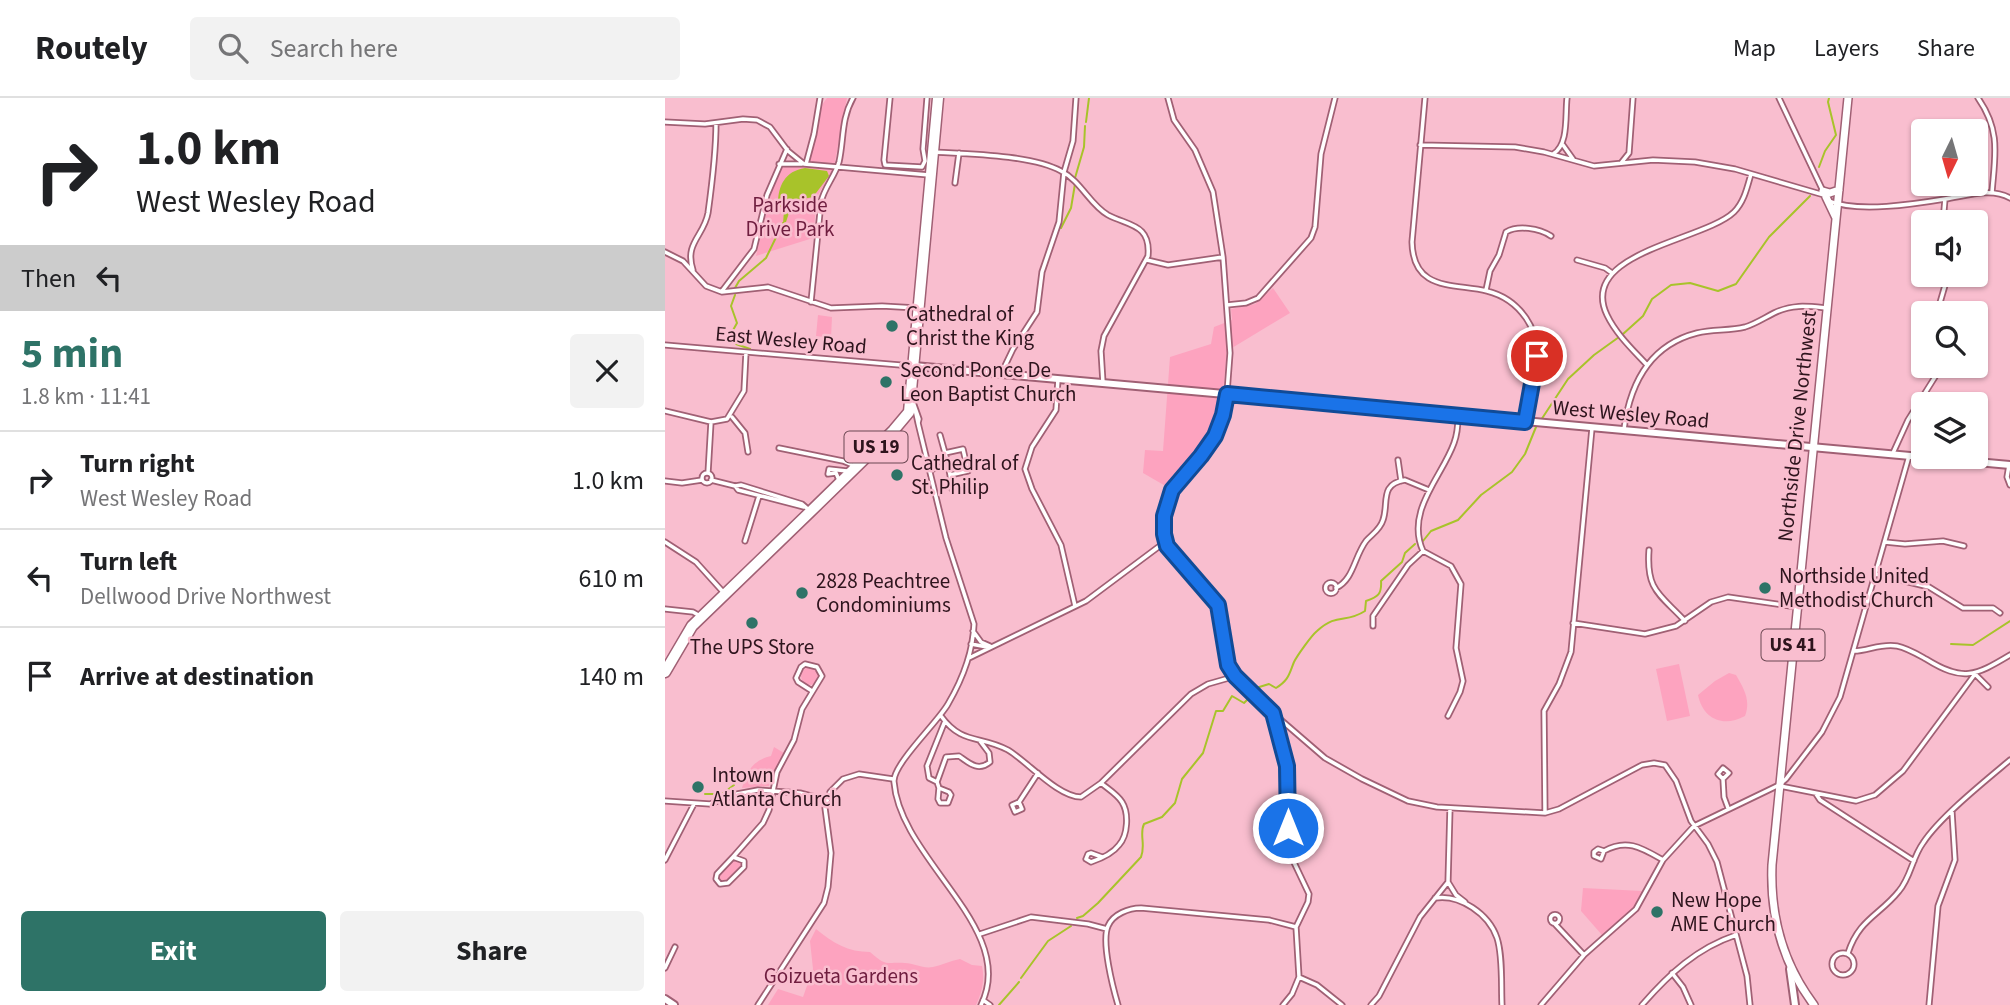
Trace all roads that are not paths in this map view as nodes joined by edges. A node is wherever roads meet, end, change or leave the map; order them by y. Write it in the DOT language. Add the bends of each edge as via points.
graph roads {
  1 [pos="820,98"];
  2 [pos="853,98"];
  3 [pos="890,98"];
  4 [pos="926,98"];
  5 [pos="938,98"];
  6 [pos="1076,98"];
  7 [pos="1168,98"];
  8 [pos="1335,98"];
  9 [pos="1425,98"];
  10 [pos="1567,98"];
  11 [pos="1633,98"];
  12 [pos="1779,98"];
  13 [pos="1848,98"];
  14 [pos="1978,98"];
  15 [pos="665,122"];
  16 [pos="716,123"];
  17 [pos="1563,144"];
  18 [pos="1420,145"];
  19 [pos="787,149"];
  20 [pos="933,152"];
  21 [pos="959,153"];
  22 [pos="1629,153"];
  23 [pos="1553,154"];
  24 [pos="1574,161"];
  25 [pos="1638,161"];
  26 [pos="779,164"];
  27 [pos="805,164"];
  28 [pos="1620,164"];
  29 [pos="890,165"];
  30 [pos="898,166"];
  31 [pos="837,167"];
  32 [pos="889,172"];
  33 [pos="896,172"];
  34 [pos="1064,172"];
  35 [pos="1751,174"];
  36 [pos="931,175"];
  37 [pos="955,183"];
  38 [pos="1839,190"];
  39 [pos="1992,192"];
  40 [pos="1825,194"];
  41 [pos="2010,198"];
  42 [pos="1945,199"];
  43 [pos="1838,204"];
  44 [pos="1944,210"];
  45 [pos="1836,219"];
  46 [pos="1551,236"];
  47 [pos="665,252"];
  48 [pos="1223,257"];
  49 [pos="1147,260"];
  50 [pos="1577,260"];
  51 [pos="694,273"];
  52 [pos="1612,273"];
  53 [pos="1486,290"];
  54 [pos="722,292"];
  55 [pos="811,302"];
  56 [pos="1227,305"];
  57 [pos="919,308"];
  58 [pos="1826,308"];
  59 [pos="665,345"];
  60 [pos="746,352"];
  61 [pos="1647,365"];
  62 [pos="914,366"];
  63 [pos="1002,373"];
  64 [pos="1934,378"];
  65 [pos="1058,379"];
  66 [pos="1103,383"];
  67 [pos="1227,394"];
  68 [pos="913,400"];
  69 [pos="665,411"];
  70 [pos="906,416"];
  71 [pos="1458,416"];
  72 [pos="732,417"];
  73 [pos="711,422"];
  74 [pos="1525,422"];
  75 [pos="918,423"];
  76 [pos="1592,428"];
  77 [pos="1623,431"];
  78 [pos="940,435"];
  79 [pos="779,448"];
  80 [pos="1812,448"];
  81 [pos="748,452"];
  82 [pos="945,453"];
  83 [pos="1892,455"];
  84 [pos="1909,456"];
  85 [pos="1398,460"];
  86 [pos="948,465"];
  87 [pos="2010,465"];
  88 [pos="854,469"];
  89 [pos="930,470"];
  90 [pos="708,473"];
  91 [pos="950,475"];
  92 [pos="702,480"];
  93 [pos="711,480"];
  94 [pos="665,481"];
  95 [pos="1401,481"];
  96 [pos="840,483"];
  97 [pos="2010,485"];
  98 [pos="735,486"];
  99 [pos="952,489"];
  100 [pos="1429,490"];
  101 [pos="758,496"];
  102 [pos="772,497"];
  103 [pos="808,509"];
  104 [pos="745,541"];
  105 [pos="1165,542"];
  106 [pos="1885,542"];
  107 [pos="665,543"];
  108 [pos="1964,546"];
  109 [pos="1649,550"];
  110 [pos="1423,551"];
  111 [pos="1876,574"];
  112 [pos="1336,588"];
  113 [pos="725,594"];
  114 [pos="1075,606"];
  115 [pos="1797,607"];
  116 [pos="665,609"];
  117 [pos="2000,613"];
  118 [pos="701,618"];
  119 [pos="1685,621"];
  120 [pos="1573,623"];
  121 [pos="1373,626"];
  122 [pos="973,631"];
  123 [pos="971,645"];
  124 [pos="989,648"];
  125 [pos="1854,650"];
  126 [pos="2010,655"];
  127 [pos="968,658"];
  128 [pos="665,672"];
  129 [pos="1975,674"];
  130 [pos="1235,676"];
  131 [pos="1987,687"];
  132 [pos="812,691"];
  133 [pos="1273,713"];
  134 [pos="941,716"];
  135 [pos="1448,716"];
  136 [pos="945,721"];
  137 [pos="980,741"];
  138 [pos="2010,761"];
  139 [pos="1038,773"];
  140 [pos="894,779"];
  141 [pos="1723,779"];
  142 [pos="937,782"];
  143 [pos="1101,783"];
  144 [pos="1779,785"];
  145 [pos="939,788"];
  146 [pos="772,790"];
  147 [pos="1816,794"];
  148 [pos="827,800"];
  149 [pos="665,801"];
  150 [pos="1019,802"];
  151 [pos="685,803"];
  152 [pos="694,804"];
  153 [pos="1450,808"];
  154 [pos="1728,808"];
  155 [pos="1952,812"];
  156 [pos="1545,813"];
  157 [pos="688,815"];
  158 [pos="1694,826"];
  159 [pos="741,850"];
  160 [pos="1604,851"];
  161 [pos="733,857"];
  162 [pos="1102,857"];
  163 [pos="665,860"];
  164 [pos="744,860"];
  165 [pos="1663,860"];
  166 [pos="1914,861"];
  167 [pos="1448,883"];
  168 [pos="1435,898"];
  169 [pos="1468,904"];
  170 [pos="1555,924"];
  171 [pos="1296,927"];
  172 [pos="1107,929"];
  173 [pos="979,934"];
  174 [pos="1736,935"];
  175 [pos="675,947"];
  176 [pos="1848,953"];
  177 [pos="1584,955"];
  178 [pos="1789,964"];
  179 [pos="665,968"];
  180 [pos="1672,973"];
  181 [pos="1299,977"];
  182 [pos="1801,986"];
  183 [pos="665,999"];
  184 [pos="1794,999"];
  185 [pos="982,1003"];
  186 [pos="674,1005"];
  187 [pos="758,1005"];
  188 [pos="989,1005"];
  189 [pos="1118,1005"];
  190 [pos="1283,1005"];
  191 [pos="1342,1005"];
  192 [pos="1371,1005"];
  193 [pos="1502,1005"];
  194 [pos="1541,1005"];
  195 [pos="1642,1005"];
  196 [pos="1691,1005"];
  197 [pos="1750,1005"];
  198 [pos="1814,1005"];
  199 [pos="1929,1005"];
  1 -- 27 [label="street"];
  2 -- 31 [label="street" via="844,120"];
  3 -- 29 [label="street" via="884,160"];
  4 -- 30 [label="street" via="925,161 922,167"];
  5 -- 20 [label="highway, US 19"];
  6 -- 34 [label="street" via="1073,141"];
  7 -- 48 [label="street" via="1174,120 1210,181"];
  8 -- 56 [label="street" via="1321,154 1311,238 1258,298"];
  9 -- 18 [label="street"];
  10 -- 17 [label="street"];
  11 -- 22 [label="street"];
  12 -- 40 [label="street"];
  13 -- 38 [label="main road, Northside Drive Northwest / US 41"];
  14 -- 39 [label="street" via="1996,138"];
  15 -- 16 [label="street"];
  16 -- 19 [label="street" via="757,120 770,127"];
  16 -- 51 [label="street" via="708,215 690,252"];
  17 -- 23 [label="street"];
  17 -- 24 [label="street"];
  18 -- 23 [label="street" via="1505,146"];
  18 -- 53 [label="street" via="1412,242 1415,262 1439,284"];
  19 -- 26 [label="street"];
  19 -- 27 [label="street"];
  20 -- 21 [label="street"];
  20 -- 36 [label="highway, US 19"];
  21 -- 34 [label="street" via="1025,160"];
  21 -- 37 [label="street"];
  22 -- 25 [label="street"];
  22 -- 28 [label="street"];
  23 -- 24 [label="street"];
  24 -- 28 [label="street" via="1594,166"];
  25 -- 28 [label="street"];
  25 -- 35 [label="street" via="1695,162"];
  26 -- 27 [label="street"];
  26 -- 54 [label="street" via="754,249"];
  27 -- 31 [label="street"];
  29 -- 30 [label="street"];
  29 -- 32 [label="street"];
  30 -- 33 [label="street"];
  31 -- 32 [label="street"];
  31 -- 55 [label="street" via="821,202"];
  32 -- 33 [label="street"];
  33 -- 36 [label="street"];
  34 -- 49 [label="street" via="1104,212 1140,229 1148,244"];
  34 -- 63 [label="street" via="1059,223 1042,272 1037,312"];
  35 -- 40 [label="street"];
  35 -- 52 [label="street" via="1742,202 1729,216 1627,261"];
  36 -- 57 [label="highway, US 19"];
  38 -- 40 [label="main road"];
  38 -- 43 [label="main road, Northside Drive Northwest / US 41"];
  39 -- 41 [label="street"];
  39 -- 42 [label="street"];
  40 -- 43 [label="street"];
  40 -- 45 [label="main road"];
  42 -- 43 [label="street"];
  42 -- 44 [label="street"];
  43 -- 45 [label="main road, Northside Drive Northwest / US 41"];
  45 -- 58 [label="main road, Northside Drive Northwest / US 41"];
  46 -- 53 [label="street" via="1541,230 1506,232"];
  47 -- 51 [label="street"];
  48 -- 49 [label="street" via="1168,265"];
  48 -- 56 [label="street"];
  49 -- 66 [label="street" via="1104,336"];
  50 -- 52 [label="street"];
  51 -- 54 [label="street" via="706,286"];
  52 -- 61 [label="street" via="1604,292 1605,313"];
  53 -- 74 [label="street" via="1516,306 1535,336 1537,363"];
  54 -- 55 [label="street" via="768,287"];
  55 -- 57 [label="street" via="837,308"];
  56 -- 67 [label="street"];
  57 -- 62 [label="highway, US 19"];
  58 -- 61 [label="street" via="1791,306 1747,326 1690,335 1665,347"];
  58 -- 80 [label="main road, Northside Drive Northwest / US 41"];
  59 -- 60 [label="street, East Wesley Road"];
  60 -- 62 [label="street, East Wesley Road"];
  60 -- 73 [label="street" via="740,401 727,419"];
  61 -- 77 [label="street" via="1631,393"];
  62 -- 63 [label="street, West Wesley Road"];
  62 -- 68 [label="highway, US 19"];
  63 -- 65 [label="street, West Wesley Road"];
  64 -- 83 [label="street"];
  65 -- 66 [label="street, West Wesley Road"];
  65 -- 114 [label="street" via="1056,410 1032,447 1025,469 1061,545"];
  66 -- 67 [label="street, West Wesley Road"];
  67 -- 71 [label="street, West Wesley Road"];
  67 -- 105 [label="street" via="1215,436 1168,497"];
  68 -- 70 [label="highway, US 19"];
  68 -- 75 [label="street"];
  69 -- 73 [label="street"];
  70 -- 75 [label="street"];
  70 -- 88 [label="highway, US 19"];
  71 -- 74 [label="street, West Wesley Road"];
  71 -- 100 [label="street" via="1453,446"];
  72 -- 81 [label="street" via="745,433"];
  73 -- 90 [label="street"];
  74 -- 76 [label="street, West Wesley Road"];
  75 -- 89 [label="street"];
  76 -- 77 [label="street, West Wesley Road"];
  76 -- 120 [label="street"];
  77 -- 80 [label="street, West Wesley Road"];
  78 -- 82 [label="street"];
  79 -- 88 [label="street" via="843,461"];
  80 -- 83 [label="street, West Wesley Road"];
  80 -- 115 [label="main road, Northside Drive Northwest / US 41"];
  82 -- 86 [label="street"];
  82 -- 91 [label="street" via="963,449 968,471"];
  83 -- 84 [label="street, West Wesley Road"];
  84 -- 87 [label="street, West Wesley Road"];
  84 -- 106 [label="street"];
  85 -- 95 [label="street"];
  86 -- 89 [label="street"];
  86 -- 91 [label="street"];
  87 -- 97 [label="street"];
  88 -- 96 [label="highway, US 19"];
  88 -- 96 [label="street" via="829,469 828,474 836,473"];
  89 -- 122 [label="street"];
  90 -- 92 [label="street"];
  90 -- 93 [label="street"];
  91 -- 99 [label="street"];
  92 -- 93 [label="street"];
  92 -- 94 [label="street"];
  93 -- 98 [label="street"];
  95 -- 100 [label="street"];
  95 -- 112 [label="street" via="1388,490 1382,523 1357,555 1347,580"];
  96 -- 103 [label="highway, US 19"];
  98 -- 101 [label="street"];
  98 -- 102 [label="street"];
  100 -- 110 [label="street" via="1420,521"];
  101 -- 102 [label="street"];
  101 -- 104 [label="street"];
  102 -- 103 [label="street"];
  103 -- 113 [label="highway, US 19" via="790,533"];
  105 -- 114 [label="street" via="1100,593"];
  105 -- 130 [label="street" via="1218,605 1226,659"];
  106 -- 108 [label="street" via="1943,541"];
  106 -- 111 [label="street"];
  107 -- 113 [label="street" via="696,562"];
  109 -- 119 [label="street" via="1653,588"];
  110 -- 121 [label="street" via="1408,565 1374,616"];
  110 -- 135 [label="street" via="1451,566 1461,584 1456,648 1463,681"];
  111 -- 117 [label="street" via="1929,587 1963,607"];
  111 -- 125 [label="street"];
  113 -- 118 [label="highway, US 19"];
  114 -- 124 [label="street"];
  115 -- 119 [label="street" via="1728,597 1711,602"];
  115 -- 144 [label="main road, Northside Drive Northwest / US 41"];
  116 -- 118 [label="street" via="693,612"];
  118 -- 128 [label="highway, US 19"];
  119 -- 120 [label="street" via="1666,631 1645,634"];
  120 -- 156 [label="street" via="1569,661 1544,711"];
  122 -- 123 [label="street"];
  122 -- 124 [label="street"];
  123 -- 124 [label="street"];
  123 -- 127 [label="street"];
  124 -- 127 [label="street"];
  125 -- 129 [label="street" via="1897,646 1949,672"];
  125 -- 144 [label="street" via="1836,707 1815,742"];
  126 -- 129 [label="street"];
  127 -- 134 [label="street"];
  129 -- 131 [label="street"];
  129 -- 147 [label="street" via="1903,771 1880,793 1856,800"];
  130 -- 133 [label="street"];
  130 -- 143 [label="street" via="1191,694"];
  132 -- 132 [label="street" via="822,676 817,667 806,664 796,678"];
  132 -- 146 [label="street"];
  133 -- 153 [label="street" via="1317,752 1361,779 1408,801"];
  133 -- 171 [label="street" via="1287,766 1290,854 1309,894"];
  134 -- 136 [label="street"];
  134 -- 140 [label="street"];
  136 -- 137 [label="street" via="956,733"];
  136 -- 142 [label="street" via="927,766 927,775"];
  137 -- 139 [label="street" via="1006,749"];
  137 -- 142 [label="street" via="990,762 981,767 959,756 946,757"];
  138 -- 155 [label="street"];
  139 -- 143 [label="street" via="1075,797 1087,795"];
  139 -- 150 [label="street"];
  140 -- 148 [label="street" via="852,775 836,785"];
  140 -- 173 [label="street" via="913,838"];
  141 -- 154 [label="street"];
  142 -- 145 [label="street"];
  143 -- 162 [label="street" via="1120,799 1126,816 1121,843"];
  144 -- 147 [label="street"];
  144 -- 154 [label="street"];
  144 -- 178 [label="main road, Northside Drive Northwest / US 41" via="1772,890"];
  145 -- 145 [label="street" via="951,795 948,803 940,803"];
  146 -- 148 [label="street"];
  146 -- 152 [label="street" via="745,791"];
  146 -- 159 [label="street" via="763,823"];
  147 -- 166 [label="street"];
  148 -- 187 [label="street" via="831,853 827,895"];
  149 -- 151 [label="street"];
  151 -- 152 [label="street"];
  151 -- 157 [label="street"];
  152 -- 157 [label="street"];
  153 -- 156 [label="street"];
  153 -- 167 [label="street"];
  154 -- 158 [label="street"];
  155 -- 166 [label="street" via="1927,837"];
  155 -- 199 [label="street" via="1955,860 1938,906"];
  156 -- 158 [label="street" via="1642,765 1657,763 1672,772"];
  157 -- 163 [label="street"];
  158 -- 165 [label="street"];
  158 -- 174 [label="street" via="1717,862"];
  159 -- 161 [label="street"];
  159 -- 164 [label="street"];
  160 -- 165 [label="street" via="1633,844"];
  161 -- 164 [label="street"];
  161 -- 164 [label="street" via="717,874 720,884 728,883 743,869"];
  165 -- 177 [label="street" via="1636,909"];
  166 -- 176 [label="street" via="1903,887 1864,924"];
  167 -- 168 [label="street"];
  167 -- 169 [label="street"];
  168 -- 169 [label="street"];
  168 -- 192 [label="street"];
  169 -- 193 [label="street" via="1497,939"];
  170 -- 177 [label="street"];
  171 -- 172 [label="street" via="1269,920 1139,908 1119,914"];
  171 -- 181 [label="street"];
  172 -- 173 [label="street" via="1031,917"];
  172 -- 189 [label="street"];
  173 -- 185 [label="street" via="988,968"];
  174 -- 180 [label="street" via="1711,945"];
  174 -- 197 [label="street"];
  175 -- 179 [label="street"];
  176 -- 176 [label="street" via="1833,959 1839,974 1854,968"];
  177 -- 194 [label="street"];
  178 -- 182 [label="main road, Northside Drive Northwest / US 41"];
  178 -- 184 [label="street, Northside Drive Northwest"];
  180 -- 195 [label="street"];
  180 -- 196 [label="street"];
  181 -- 190 [label="street"];
  181 -- 191 [label="street"];
  182 -- 184 [label="street, Northside Drive Northwest"];
  182 -- 198 [label="main road, US 41"];
  183 -- 186 [label="street"];
  185 -- 188 [label="street"];
}
